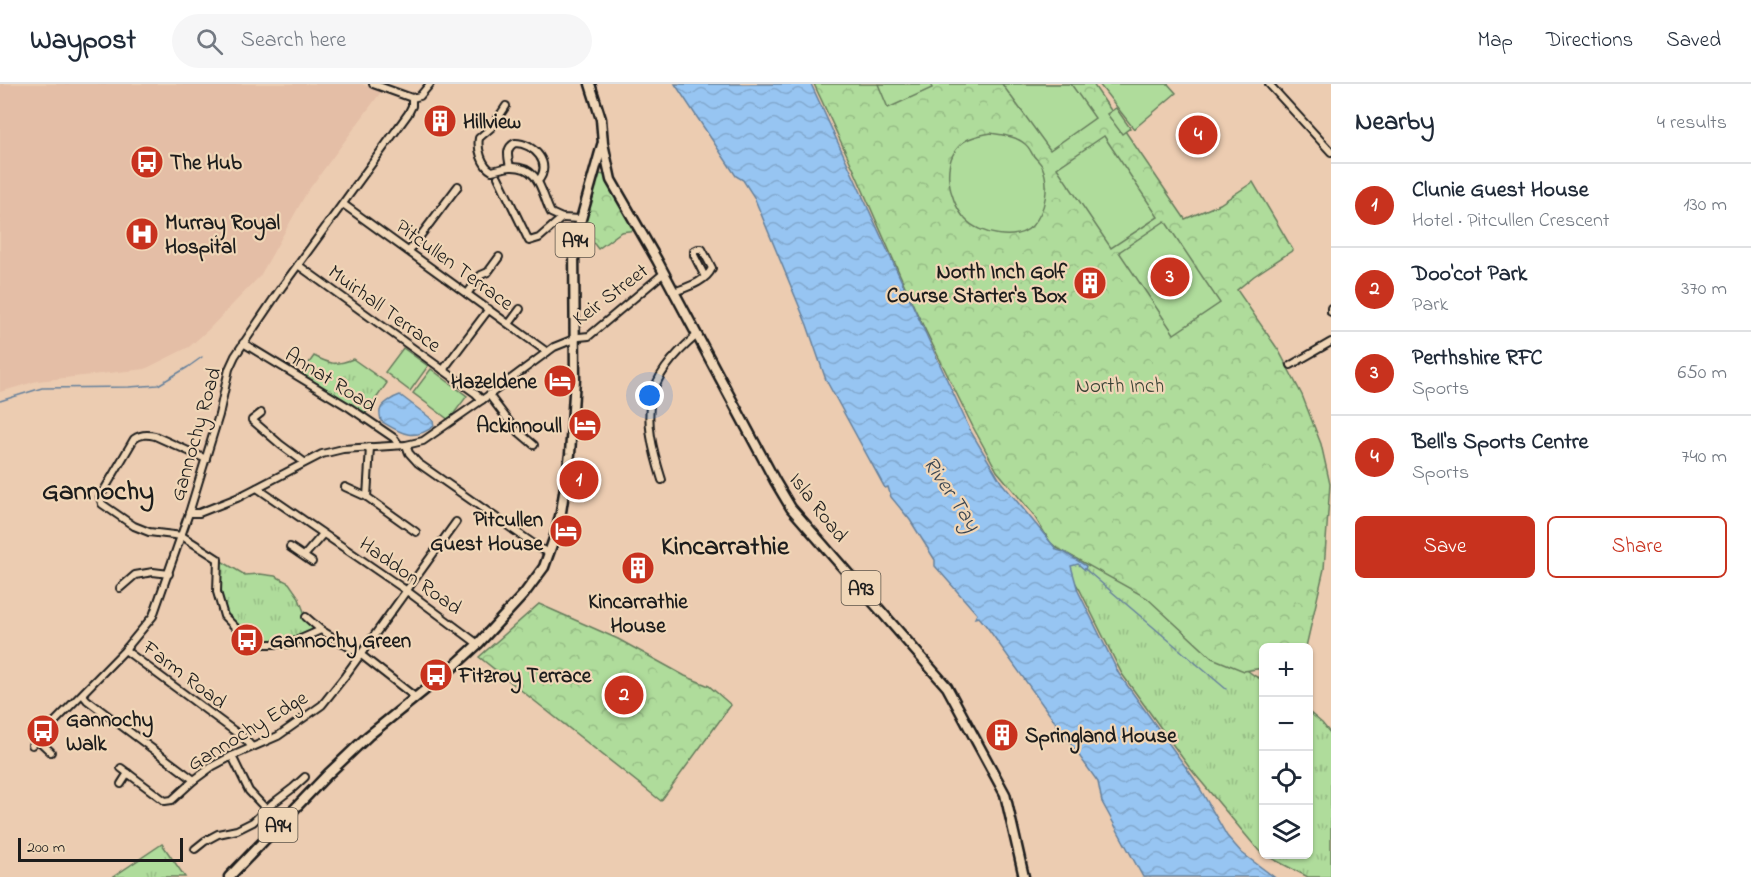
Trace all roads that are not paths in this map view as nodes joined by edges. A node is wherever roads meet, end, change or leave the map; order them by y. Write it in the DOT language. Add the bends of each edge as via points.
graph roads {
  1 [pos="373,84"];
  2 [pos="430,84"];
  3 [pos="590,84"];
  4 [pos="1269,84"];
  5 [pos="412,98"];
  6 [pos="506,105"];
  7 [pos="1331,136"];
  8 [pos="603,143"];
  9 [pos="1323,143"];
  10 [pos="1331,152"];
  11 [pos="510,167"];
  12 [pos="498,177"];
  13 [pos="538,181"];
  14 [pos="458,186"];
  15 [pos="343,204"];
  16 [pos="562,218"];
  17 [pos="580,219"];
  18 [pos="409,251"];
  19 [pos="499,257"];
  20 [pos="298,265"];
  21 [pos="664,273"];
  22 [pos="705,277"];
  23 [pos="674,292"];
  24 [pos="467,294"];
  25 [pos="489,309"];
  26 [pos="520,309"];
  27 [pos="509,324"];
  28 [pos="698,334"];
  29 [pos="575,340"];
  30 [pos="1331,342"];
  31 [pos="243,343"];
  32 [pos="547,352"];
  33 [pos="1291,365"];
  34 [pos="443,370"];
  35 [pos="489,395"];
  36 [pos="482,400"];
  37 [pos="261,412"];
  38 [pos="534,444"];
  39 [pos="402,445"];
  40 [pos="370,447"];
  41 [pos="206,459"];
  42 [pos="304,462"];
  43 [pos="662,480"];
  44 [pos="345,487"];
  45 [pos="257,488"];
  46 [pos="367,497"];
  47 [pos="189,513"];
  48 [pos="456,522"];
  49 [pos="416,532"];
  50 [pos="323,534"];
  51 [pos="182,536"];
  52 [pos="290,547"];
  53 [pos="550,553"];
  54 [pos="304,556"];
  55 [pos="312,562"];
  56 [pos="169,574"];
  57 [pos="120,588"];
  58 [pos="407,591"];
  59 [pos="306,617"];
  60 [pos="321,630"];
  61 [pos="478,644"];
  62 [pos="125,650"];
  63 [pos="360,654"];
  64 [pos="83,695"];
  65 [pos="415,697"];
  66 [pos="38,740"];
  67 [pos="32,746"];
  68 [pos="252,747"];
  69 [pos="51,752"];
  70 [pos="232,756"];
  71 [pos="121,768"];
  72 [pos="128,773"];
  73 [pos="305,777"];
  74 [pos="194,780"];
  75 [pos="121,784"];
  76 [pos="266,809"];
  77 [pos="195,849"];
  78 [pos="229,877"];
  79 [pos="1024,877"];
  1 -- 5 [label="street"];
  2 -- 5 [label="street" via="420,96"];
  3 -- 8 [label="main road, A93" via="601,119"];
  4 -- 9 [label="street"];
  5 -- 15 [label="street, Gannochy Road" via="408,114"];
  6 -- 11 [label="street" via="478,142 489,171"];
  7 -- 9 [label="street"];
  8 -- 17 [label="main road, A94"];
  8 -- 21 [label="main road, Isla Road / A93" via="611,180"];
  9 -- 10 [label="street"];
  11 -- 13 [label="street" via="524,169"];
  11 -- 13 [label="street" via="510,147 515,143 528,145 543,166 543,176"];
  12 -- 16 [label="street" via="529,241 539,238"];
  13 -- 16 [label="street" via="550,212"];
  14 -- 18 [label="street"];
  15 -- 18 [label="street, Pitcullen Terrace"];
  15 -- 20 [label="street, Gannochy Road"];
  16 -- 17 [label="street"];
  17 -- 29 [label="main road, A94" via="574,244"];
  18 -- 24 [label="street, Pitcullen Terrace"];
  19 -- 24 [label="street"];
  20 -- 31 [label="street, Gannochy Road"];
  20 -- 34 [label="street, Muirhall Terrace"];
  21 -- 23 [label="main road, Isla Road / A93"];
  21 -- 29 [label="street, Keir Street" via="589,336"];
  22 -- 23 [label="street"];
  23 -- 28 [label="main road, Isla Road / A93"];
  24 -- 25 [label="street, Pitcullen Terrace"];
  25 -- 27 [label="street, Pitcullen Terrace"];
  25 -- 34 [label="street"];
  26 -- 27 [label="street"];
  27 -- 32 [label="street, Pitcullen Terrace"];
  28 -- 43 [label="street" via="666,365 649,408 653,450"];
  28 -- 79 [label="main road, Isla Road / A93" via="791,508 947,687 1005,794"];
  29 -- 32 [label="street, Keir Street"];
  29 -- 53 [label="main road, A94" via="566,485"];
  30 -- 33 [label="street"];
  31 -- 39 [label="street, Annat Road" via="350,408"];
  31 -- 41 [label="street, Gannochy Road" via="229,369"];
  32 -- 35 [label="street, Keir Street"];
  34 -- 36 [label="street, Muirhall Terrace"];
  35 -- 36 [label="street, Keir Street"];
  35 -- 38 [label="street" via="514,428"];
  36 -- 39 [label="street, Keir Street" via="423,441"];
  37 -- 42 [label="street" via="252,420"];
  39 -- 40 [label="street, Keir Street"];
  39 -- 53 [label="street, Annat Road" via="418,464"];
  40 -- 42 [label="street, Keir Street" via="322,454"];
  40 -- 46 [label="street"];
  41 -- 47 [label="street, Gannochy Road"];
  41 -- 51 [label="street" via="155,436 139,436 100,497 102,504 134,526"];
  42 -- 45 [label="street, Keir Street"];
  44 -- 46 [label="street"];
  45 -- 47 [label="street, Keir Street" via="199,513"];
  45 -- 50 [label="street, Haddon Road"];
  46 -- 49 [label="street"];
  47 -- 51 [label="street, Gannochy Road"];
  48 -- 58 [label="street, Gannochy Edge"];
  50 -- 54 [label="street"];
  50 -- 58 [label="street, Haddon Road"];
  51 -- 56 [label="street, Gannochy Road"];
  51 -- 60 [label="street" via="218,560 217,592 224,616 239,631 262,644 289,644"];
  52 -- 54 [label="street"];
  53 -- 61 [label="main road, A94" via="517,602"];
  54 -- 55 [label="street"];
  56 -- 57 [label="street" via="135,575"];
  56 -- 62 [label="street, Gannochy Road" via="153,616"];
  58 -- 61 [label="street, Haddon Road"];
  58 -- 63 [label="street, Gannochy Edge"];
  59 -- 60 [label="street"];
  60 -- 63 [label="street"];
  61 -- 65 [label="main road, A94"];
  62 -- 64 [label="street, Gannochy Road"];
  62 -- 68 [label="street, Farm Road"];
  63 -- 65 [label="street"];
  63 -- 68 [label="street, Gannochy Edge" via="322,705 278,736"];
  64 -- 66 [label="street, Gannochy Road"];
  64 -- 74 [label="street"];
  65 -- 78 [label="main road, A94" via="328,774"];
  66 -- 67 [label="street, Gannochy Road"];
  66 -- 69 [label="street"];
  68 -- 70 [label="street, Gannochy Edge"];
  70 -- 74 [label="street, Gannochy Edge"];
  70 -- 76 [label="street" via="249,791"];
  71 -- 72 [label="street"];
  72 -- 74 [label="street, Gannochy Edge" via="168,801"];
  72 -- 75 [label="street"];
  73 -- 76 [label="street"];
  76 -- 77 [label="street" via="246,827 218,834"];
}
